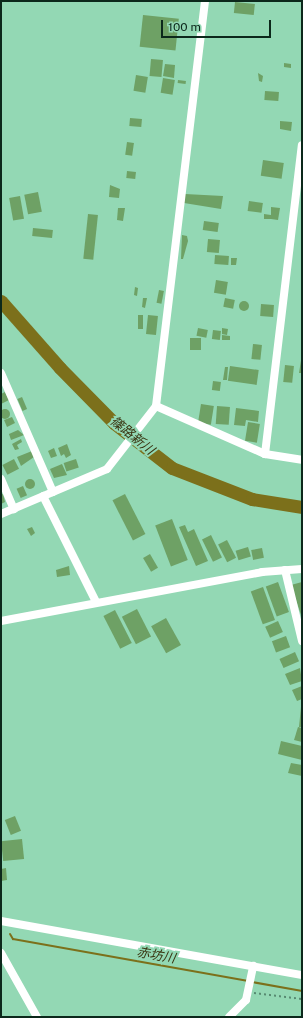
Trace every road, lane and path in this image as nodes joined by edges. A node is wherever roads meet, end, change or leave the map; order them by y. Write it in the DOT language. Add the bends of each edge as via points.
graph roads {
  1 [pos="205,1"];
  2 [pos="302,145"];
  3 [pos="1,373"];
  4 [pos="156,406"];
  5 [pos="265,454"];
  6 [pos="302,460"];
  7 [pos="1,479"];
  8 [pos="53,492"];
  9 [pos="43,496"];
  10 [pos="14,509"];
  11 [pos="1,514"];
  12 [pos="302,569"];
  13 [pos="285,570"];
  14 [pos="96,602"];
  15 [pos="1,621"];
  16 [pos="302,641"];
  17 [pos="1,921"];
  18 [pos="1,953"];
  19 [pos="253,966"];
  20 [pos="302,975"];
  21 [pos="249,989"];
  22 [pos="302,999"];
  23 [pos="36,1017"];
  24 [pos="229,1017"];
  1 -- 4 [label="street"];
  2 -- 5 [label="street"];
  3 -- 8 [label="street"];
  4 -- 5 [label="street"];
  4 -- 8 [label="street" via="109,466"];
  5 -- 6 [label="street"];
  7 -- 10 [label="street"];
  8 -- 9 [label="street"];
  9 -- 10 [label="street"];
  9 -- 14 [label="street"];
  10 -- 11 [label="street"];
  12 -- 13 [label="street"];
  13 -- 14 [label="street"];
  13 -- 16 [label="street"];
  14 -- 15 [label="street"];
  17 -- 19 [label="street"];
  18 -- 23 [label="street"];
  19 -- 20 [label="street"];
  19 -- 21 [label="street"];
  21 -- 22 [label="path"];
  21 -- 24 [label="street" via="246,1000"];
}
